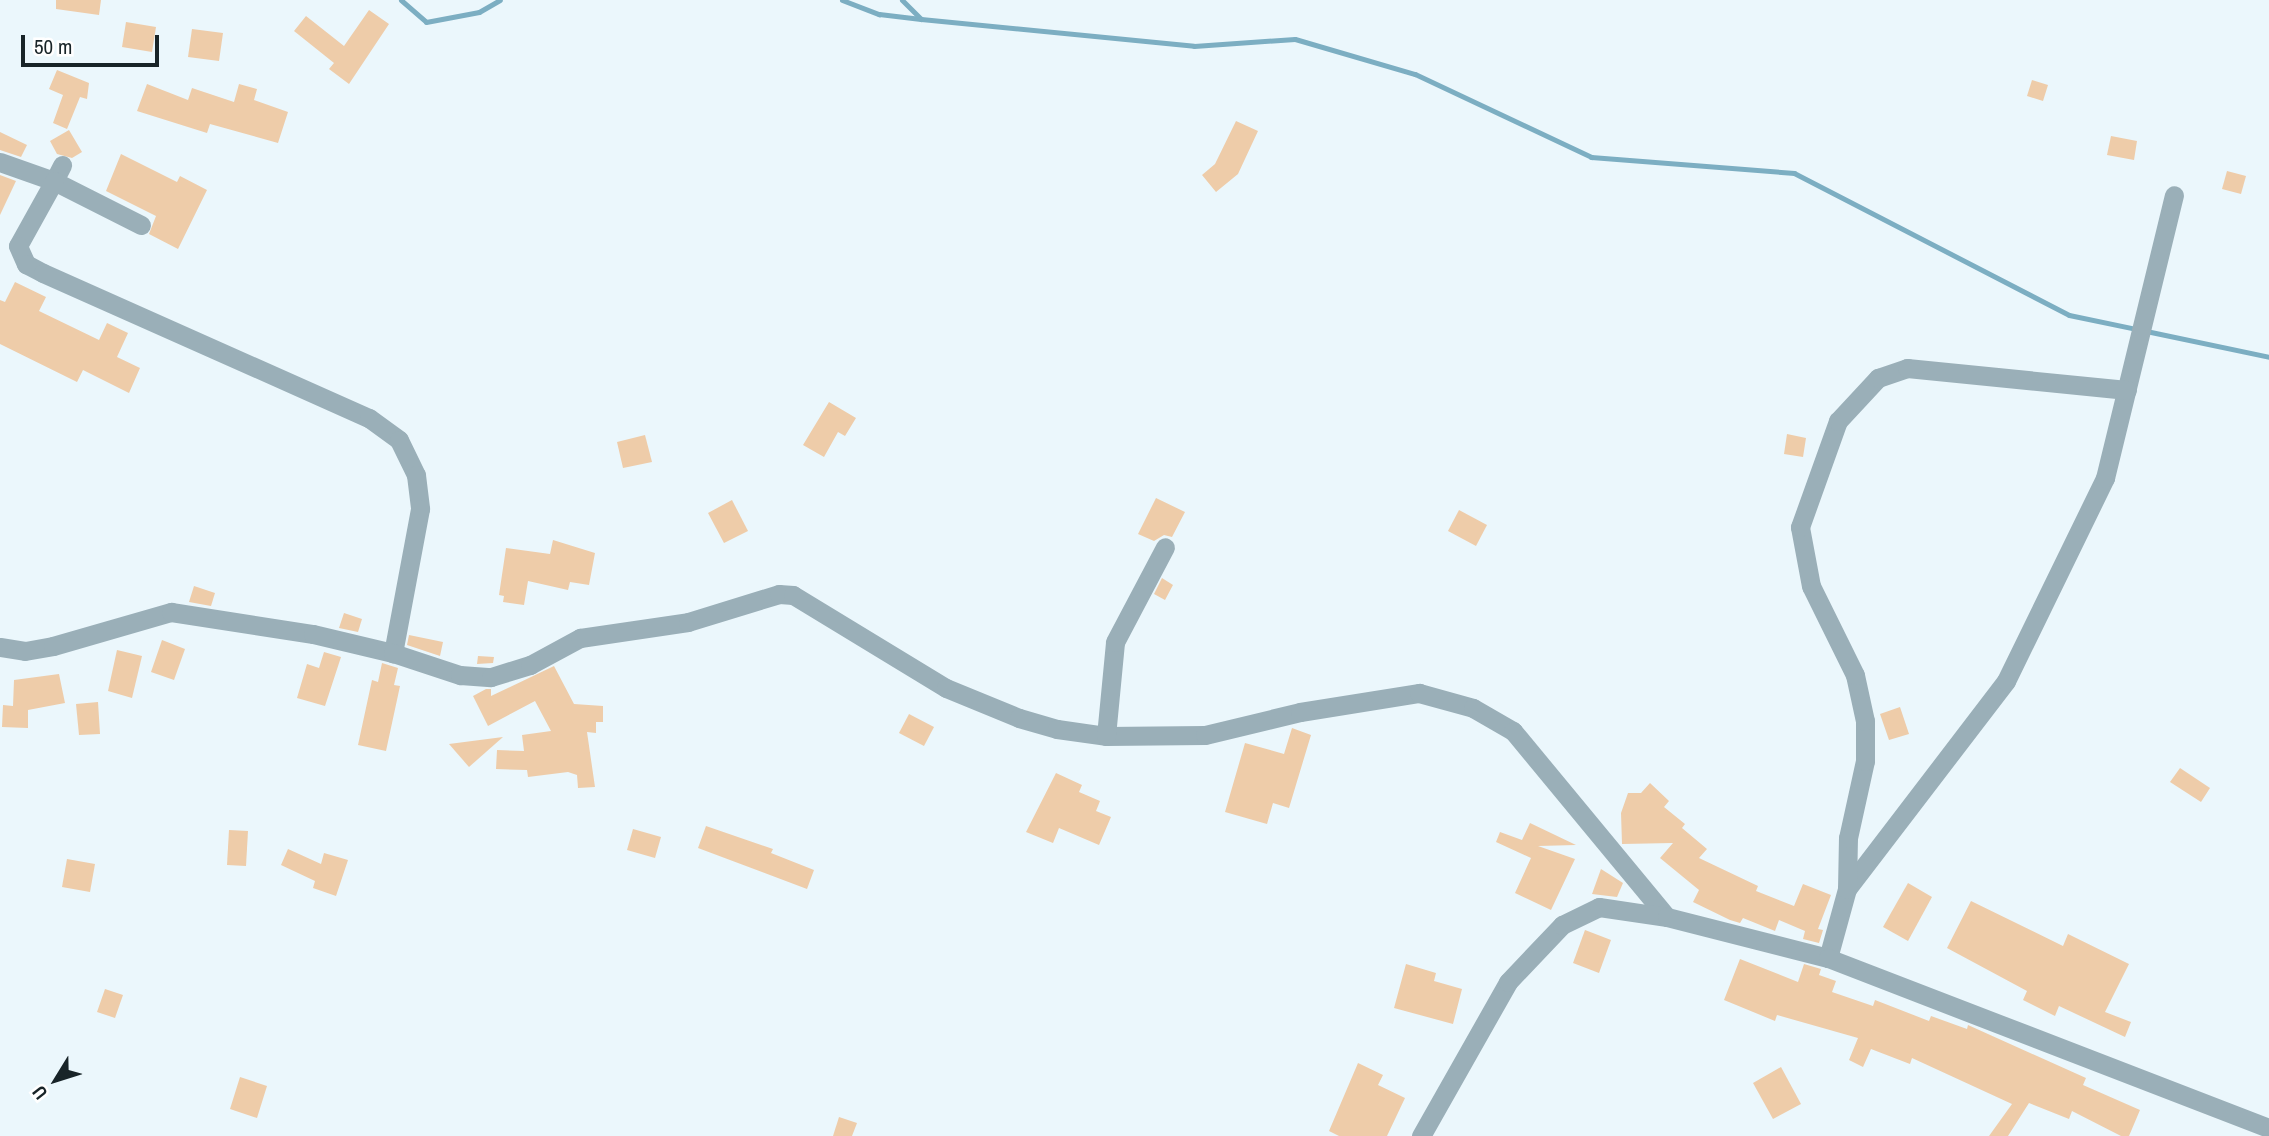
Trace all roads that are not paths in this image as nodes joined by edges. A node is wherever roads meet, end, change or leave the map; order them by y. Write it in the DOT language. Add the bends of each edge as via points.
graph roads {
  1 [pos="0,162"];
  2 [pos="58,173"];
  3 [pos="2174,195"];
  4 [pos="141,225"];
  5 [pos="2127,390"];
  6 [pos="1165,547"];
  7 [pos="0,647"];
  8 [pos="393,653"];
  9 [pos="1106,736"];
  10 [pos="1847,889"];
  11 [pos="1667,917"];
  12 [pos="1828,958"];
  13 [pos="2269,1128"];
  14 [pos="1421,1136"];
  1 -- 2 [label="street"];
  2 -- 4 [label="street"];
  2 -- 8 [label="street" via="18,246 26,264 369,418 398,440 416,475 420,509"];
  3 -- 5 [label="street"];
  5 -- 10 [label="street" via="2105,478 2006,681"];
  5 -- 10 [label="street" via="1907,368 1878,377 1838,421 1800,527 1811,586 1855,675 1865,721 1865,761 1846,850"];
  6 -- 9 [label="street" via="1115,642"];
  7 -- 8 [label="street" via="25,651 53,646 171,612 313,634"];
  8 -- 9 [label="street" via="460,675 491,677 530,665 580,638 688,622 762,597 793,596 946,688 1019,718"];
  9 -- 11 [label="street" via="1205,735 1393,695 1444,698 1473,708 1513,732"];
  10 -- 12 [label="street"];
  11 -- 12 [label="street"];
  11 -- 14 [label="street" via="1599,907 1574,916 1553,933 1497,998"];
  12 -- 13 [label="street"];
}
